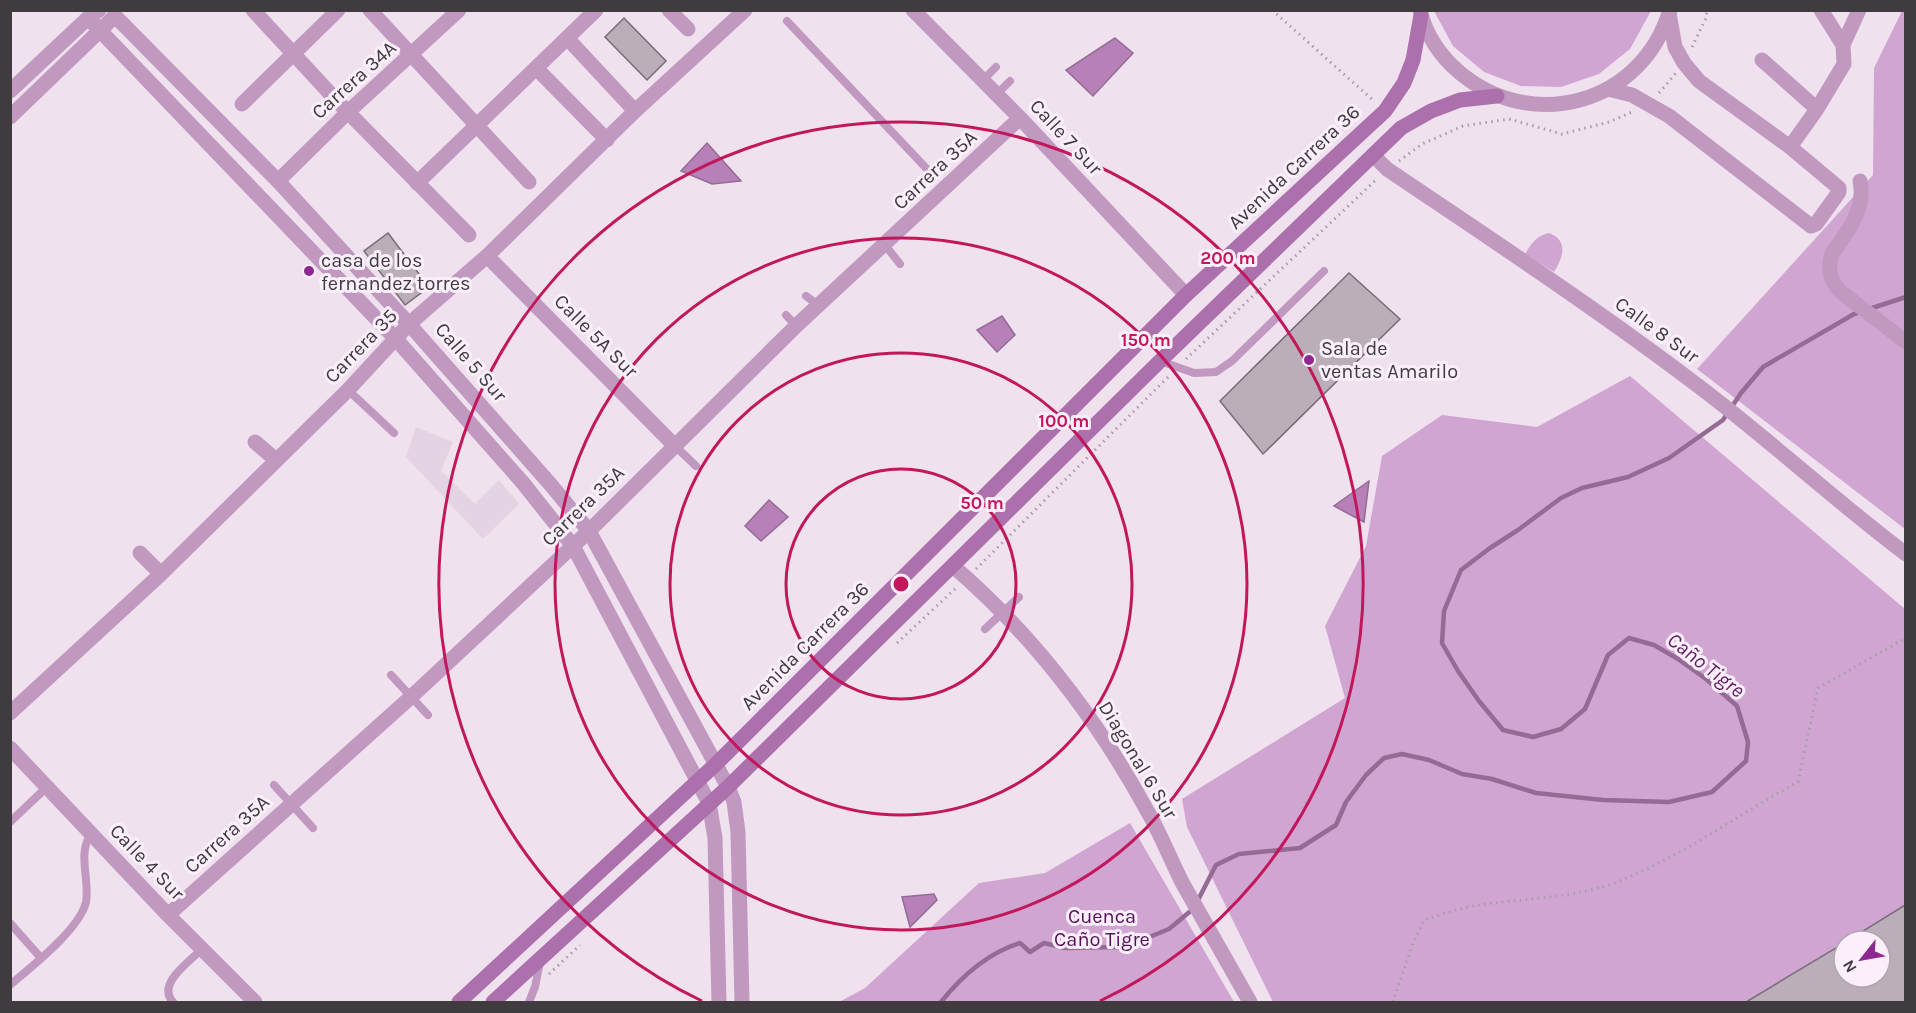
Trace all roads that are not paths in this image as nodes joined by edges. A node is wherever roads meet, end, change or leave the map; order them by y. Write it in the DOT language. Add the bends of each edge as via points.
graph roads {
  1 [pos="253,10"];
  2 [pos="338,10"];
  3 [pos="370,10"];
  4 [pos="459,10"];
  5 [pos="596,10"];
  6 [pos="669,10"];
  7 [pos="745,10"];
  8 [pos="913,10"];
  9 [pos="1821,10"];
  10 [pos="1859,10"];
  11 [pos="114,12"];
  12 [pos="1669,12"];
  13 [pos="89,13"];
  14 [pos="1420,13"];
  15 [pos="787,21"];
  16 [pos="688,29"];
  17 [pos="100,32"];
  18 [pos="567,38"];
  19 [pos="1843,45"];
  20 [pos="294,54"];
  21 [pos="412,56"];
  22 [pos="1762,60"];
  23 [pos="996,67"];
  24 [pos="536,68"];
  25 [pos="983,80"];
  26 [pos="1010,81"];
  27 [pos="1608,89"];
  28 [pos="10,91"];
  29 [pos="997,94"];
  30 [pos="1497,96"];
  31 [pos="242,104"];
  32 [pos="1817,109"];
  33 [pos="635,111"];
  34 [pos="348,112"];
  35 [pos="10,117"];
  36 [pos="1020,118"];
  37 [pos="477,124"];
  38 [pos="607,140"];
  39 [pos="1790,147"];
  40 [pos="1373,155"];
  41 [pos="927,169"];
  42 [pos="278,181"];
  43 [pos="1860,181"];
  44 [pos="529,182"];
  45 [pos="417,183"];
  46 [pos="469,235"];
  47 [pos="885,245"];
  48 [pos="487,256"];
  49 [pos="900,264"];
  50 [pos="1324,271"];
  51 [pos="1186,295"];
  52 [pos="410,324"];
  53 [pos="395,338"];
  54 [pos="1905,342"];
  55 [pos="1160,362"];
  56 [pos="348,390"];
  57 [pos="394,433"];
  58 [pos="255,442"];
  59 [pos="674,445"];
  60 [pos="276,460"];
  61 [pos="696,465"];
  62 [pos="589,531"];
  63 [pos="573,546"];
  64 [pos="140,553"];
  65 [pos="1905,554"];
  66 [pos="953,566"];
  67 [pos="162,574"];
  68 [pos="1019,597"];
  69 [pos="1002,612"];
  70 [pos="985,629"];
  71 [pos="391,675"];
  72 [pos="411,697"];
  73 [pos="10,713"];
  74 [pos="428,715"];
  75 [pos="10,748"];
  76 [pos="716,764"];
  77 [pos="697,782"];
  78 [pos="274,785"];
  79 [pos="47,787"];
  80 [pos="728,787"];
  81 [pos="709,803"];
  82 [pos="292,804"];
  83 [pos="10,822"];
  84 [pos="313,828"];
  85 [pos="91,834"];
  86 [pos="168,915"];
  87 [pos="10,923"];
  88 [pos="202,949"];
  89 [pos="41,958"];
  90 [pos="540,958"];
  91 [pos="10,986"];
  92 [pos="173,1002"];
  93 [pos="255,1002"];
  94 [pos="459,1002"];
  95 [pos="493,1002"];
  96 [pos="529,1002"];
  97 [pos="719,1002"];
  98 [pos="742,1002"];
  99 [pos="1250,1002"];
  1 -- 20 [label="street"];
  2 -- 20 [label="street"];
  3 -- 21 [label="street"];
  4 -- 21 [label="street, Carrera 34A"];
  5 -- 18 [label="street"];
  6 -- 16 [label="street"];
  7 -- 33 [label="street, Carrera 35"];
  8 -- 25 [label="street, Calle 7 Sur"];
  9 -- 19 [label="street"];
  10 -- 19 [label="street"];
  11 -- 17 [label="street"];
  11 -- 42 [label="street, Calle 5 Sur"];
  12 -- 27 [label="street" via="1658,39 1642,62"];
  12 -- 39 [label="street" via="1676,47 1700,81"];
  13 -- 17 [label="street, Calle 5 Sur"];
  13 -- 28 [label="street"];
  14 -- 30 [label="street" via="1450,64 1472,83"];
  14 -- 51 [label="main road, Avenida Carrera 36" via="1413,60 1404,83 1384,111"];
  15 -- 41 [label="lane"];
  17 -- 35 [label="street"];
  17 -- 53 [label="street, Calle 5 Sur"];
  18 -- 24 [label="street"];
  18 -- 33 [label="street"];
  19 -- 32 [label="street" via="1844,64"];
  20 -- 31 [label="street"];
  20 -- 34 [label="street"];
  21 -- 34 [label="street, Carrera 34A"];
  21 -- 37 [label="street"];
  22 -- 32 [label="street"];
  23 -- 25 [label="lane"];
  24 -- 37 [label="street"];
  24 -- 38 [label="street"];
  25 -- 29 [label="street, Calle 7 Sur"];
  26 -- 29 [label="lane"];
  27 -- 30 [label="street" via="1557,105 1516,102"];
  27 -- 39 [label="street" via="1632,95 1669,116 1812,226 1839,190"];
  29 -- 36 [label="street, Calle 7 Sur"];
  30 -- 40 [label="main road" via="1460,100 1431,111 1401,128"];
  32 -- 39 [label="street"];
  33 -- 38 [label="street, Carrera 35"];
  34 -- 42 [label="street, Carrera 34A"];
  34 -- 45 [label="street"];
  36 -- 47 [label="street, Carrera 35A"];
  36 -- 51 [label="street, Calle 7 Sur"];
  37 -- 44 [label="street"];
  37 -- 45 [label="street"];
  38 -- 48 [label="street, Carrera 35"];
  40 -- 55 [label="main road"];
  40 -- 65 [label="street, Calle 8 Sur" via="1696,384"];
  42 -- 52 [label="street, Calle 5 Sur"];
  43 -- 54 [label="street" via="1859,208 1833,252 1829,273 1841,292"];
  45 -- 46 [label="street"];
  47 -- 49 [label="lane"];
  47 -- 59 [label="street, Carrera 35A" via="812,301"];
  48 -- 52 [label="street, Carrera 35"];
  48 -- 59 [label="street, Calle 5A Sur"];
  50 -- 55 [label="lane" via="1216,372 1194,373"];
  51 -- 76 [label="main road, Avenida Carrera 36"];
  52 -- 53 [label="street, Carrera 35"];
  52 -- 62 [label="street, Calle 5 Sur"];
  53 -- 56 [label="street, Carrera 35"];
  53 -- 63 [label="street, Calle 5 Sur"];
  55 -- 66 [label="main road"];
  56 -- 57 [label="lane"];
  56 -- 60 [label="street, Carrera 35"];
  58 -- 60 [label="street"];
  59 -- 61 [label="lane"];
  59 -- 62 [label="street, Carrera 35A"];
  60 -- 67 [label="street, Carrera 35"];
  62 -- 63 [label="street, Carrera 35A"];
  62 -- 76 [label="street, Calle 5 Sur"];
  63 -- 72 [label="street, Carrera 35A"];
  63 -- 77 [label="street, Calle 5 Sur"];
  64 -- 67 [label="street"];
  66 -- 69 [label="street, Diagonal 6 Sur"];
  66 -- 80 [label="main road"];
  67 -- 73 [label="street, Carrera 35"];
  68 -- 69 [label="lane"];
  69 -- 70 [label="lane"];
  69 -- 99 [label="street, Diagonal 6 Sur" via="1075,697 1103,737"];
  71 -- 72 [label="lane"];
  72 -- 74 [label="lane"];
  72 -- 82 [label="street, Carrera 35A"];
  75 -- 79 [label="street, Calle 4 Sur"];
  76 -- 77 [label="main road, Avenida Carrera 36"];
  76 -- 80 [label="street, Calle 5 Sur"];
  77 -- 81 [label="street, Calle 5 Sur"];
  77 -- 94 [label="main road, Avenida Carrera 36"];
  78 -- 82 [label="lane"];
  79 -- 83 [label="lane"];
  79 -- 85 [label="street, Calle 4 Sur"];
  80 -- 81 [label="main road"];
  80 -- 98 [label="street, Calle 5 Sur" via="738,832"];
  81 -- 90 [label="main road"];
  81 -- 97 [label="street" via="715,838"];
  82 -- 84 [label="lane"];
  82 -- 86 [label="street, Carrera 35A"];
  85 -- 86 [label="street, Calle 4 Sur"];
  85 -- 89 [label="lane" via="84,843 86,903 77,922"];
  86 -- 88 [label="street, Calle 4 Sur"];
  87 -- 89 [label="lane"];
  88 -- 92 [label="lane" via="171,980 168,988"];
  88 -- 93 [label="street, Calle 4 Sur"];
  89 -- 91 [label="lane"];
  90 -- 95 [label="main road"];
  90 -- 96 [label="lane"];
}
